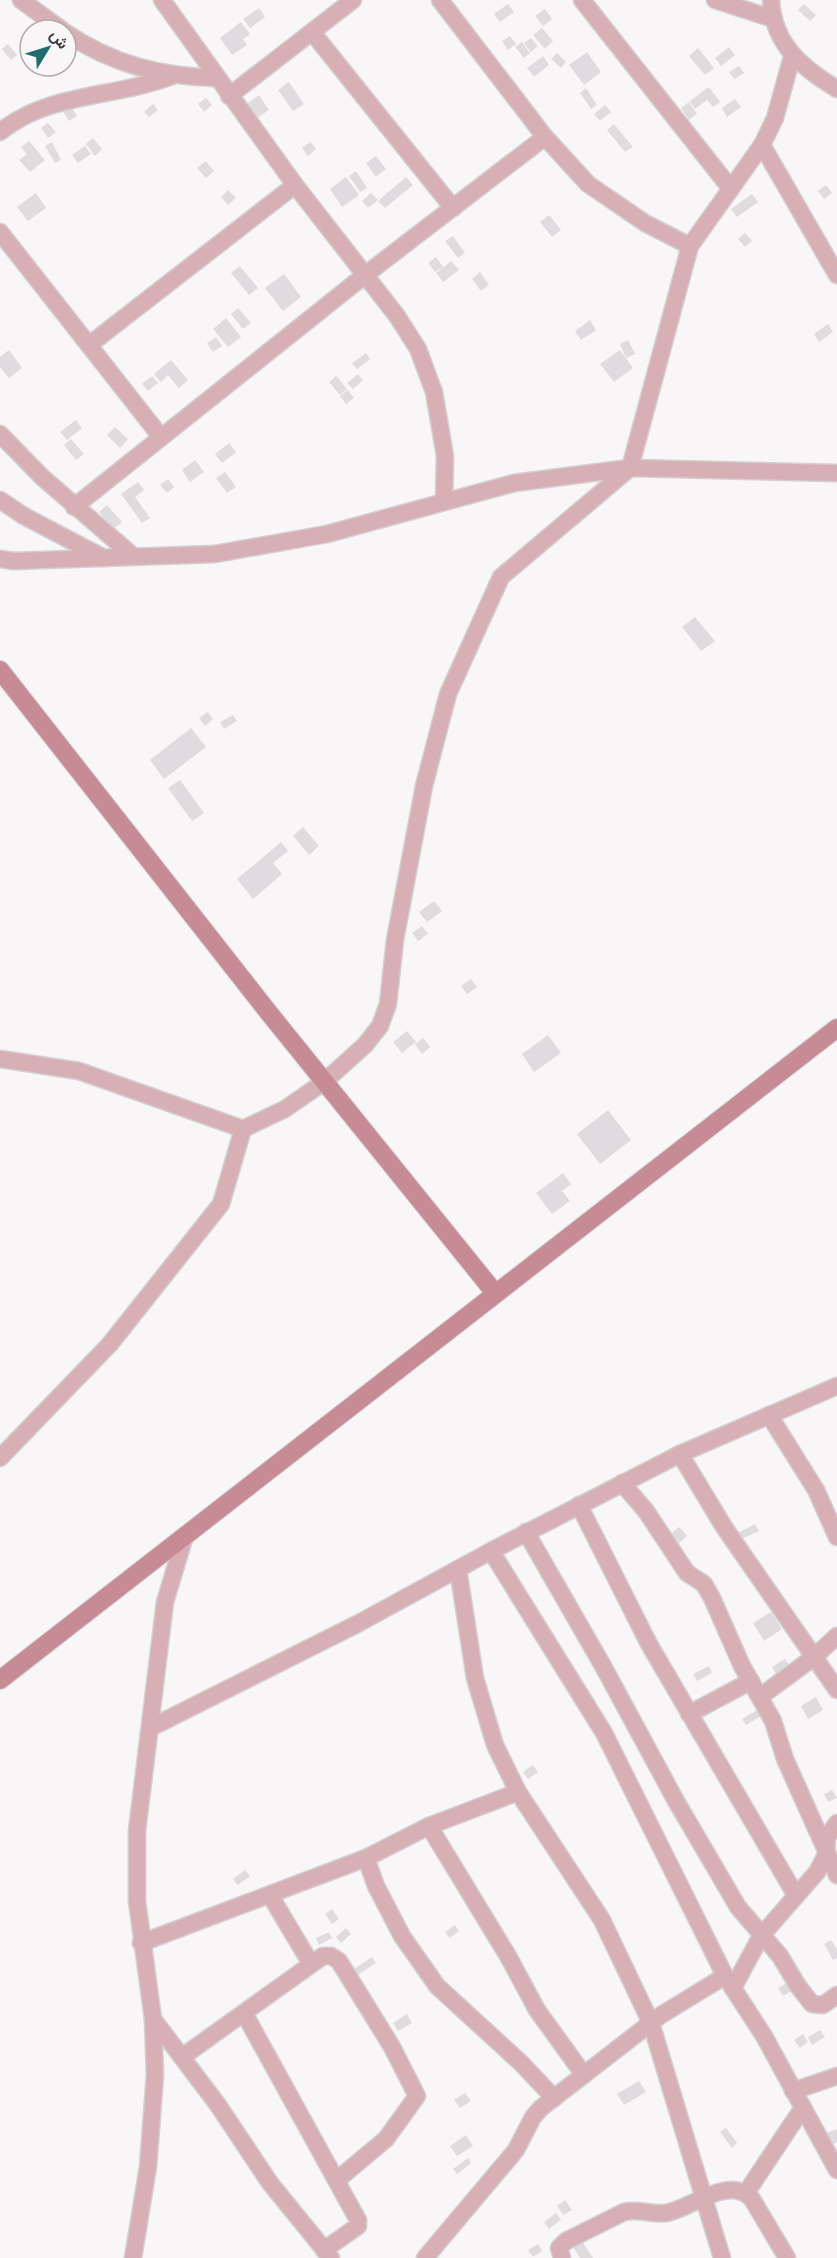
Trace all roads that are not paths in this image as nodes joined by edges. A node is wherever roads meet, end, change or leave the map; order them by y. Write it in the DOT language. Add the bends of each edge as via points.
graph roads {
  1 [pos="21,0"];
  2 [pos="162,0"];
  3 [pos="353,0"];
  4 [pos="440,0"];
  5 [pos="582,0"];
  6 [pos="715,0"];
  7 [pos="771,0"];
  8 [pos="761,11"];
  9 [pos="46,18"];
  10 [pos="312,32"];
  11 [pos="78,41"];
  12 [pos="792,57"];
  13 [pos="172,76"];
  14 [pos="216,78"];
  15 [pos="837,89"];
  16 [pos="229,96"];
  17 [pos="0,132"];
  18 [pos="545,137"];
  19 [pos="762,145"];
  20 [pos="295,184"];
  21 [pos="731,189"];
  22 [pos="453,208"];
  23 [pos="0,231"];
  24 [pos="690,246"];
  25 [pos="365,275"];
  26 [pos="837,275"];
  27 [pos="89,345"];
  28 [pos="0,434"];
  29 [pos="161,436"];
  30 [pos="630,468"];
  31 [pos="837,473"];
  32 [pos="0,500"];
  33 [pos="444,502"];
  34 [pos="74,507"];
  35 [pos="133,556"];
  36 [pos="0,558"];
  37 [pos="104,558"];
  38 [pos="0,670"];
  39 [pos="837,1028"];
  40 [pos="0,1059"];
  41 [pos="324,1082"];
  42 [pos="243,1128"];
  43 [pos="495,1293"];
  44 [pos="837,1386"];
  45 [pos="769,1415"];
  46 [pos="680,1454"];
  47 [pos="0,1458"];
  48 [pos="622,1483"];
  49 [pos="579,1505"];
  50 [pos="526,1532"];
  51 [pos="837,1537"];
  52 [pos="183,1539"];
  53 [pos="491,1551"];
  54 [pos="458,1569"];
  55 [pos="837,1635"];
  56 [pos="814,1657"];
  57 [pos="0,1680"];
  58 [pos="750,1681"];
  59 [pos="837,1690"];
  60 [pos="761,1696"];
  61 [pos="689,1714"];
  62 [pos="152,1727"];
  63 [pos="518,1792"];
  64 [pos="837,1823"];
  65 [pos="429,1826"];
  66 [pos="826,1855"];
  67 [pos="366,1858"];
  68 [pos="837,1875"];
  69 [pos="795,1894"];
  70 [pos="270,1895"];
  71 [pos="760,1936"];
  72 [pos="141,1943"];
  73 [pos="311,1964"];
  74 [pos="729,1982"];
  75 [pos="837,1995"];
  76 [pos="244,2013"];
  77 [pos="153,2019"];
  78 [pos="651,2023"];
  79 [pos="182,2057"];
  80 [pos="584,2075"];
  81 [pos="837,2076"];
  82 [pos="793,2091"];
  83 [pos="554,2098"];
  84 [pos="802,2109"];
  85 [pos="837,2170"];
  86 [pos="337,2180"];
  87 [pos="746,2193"];
  88 [pos="705,2197"];
  89 [pos="327,2254"];
  90 [pos="133,2258"];
  91 [pos="425,2258"];
  92 [pos="562,2258"];
  93 [pos="722,2258"];
  94 [pos="788,2258"];
  1 -- 9 [label="street"];
  2 -- 14 [label="street"];
  3 -- 10 [label="street"];
  4 -- 18 [label="street"];
  5 -- 21 [label="street"];
  6 -- 8 [label="street"];
  7 -- 8 [label="street"];
  8 -- 12 [label="street"];
  10 -- 16 [label="street"];
  10 -- 22 [label="street"];
  11 -- 13 [label="street" via="131,65"];
  12 -- 15 [label="street"];
  12 -- 19 [label="street" via="775,118"];
  13 -- 14 [label="street"];
  13 -- 17 [label="street" via="145,87 38,109"];
  14 -- 16 [label="street"];
  16 -- 20 [label="street"];
  18 -- 22 [label="street"];
  18 -- 24 [label="street" via="588,184 645,223"];
  19 -- 21 [label="street"];
  19 -- 26 [label="street"];
  20 -- 25 [label="street"];
  20 -- 27 [label="street"];
  21 -- 24 [label="street"];
  22 -- 25 [label="street"];
  23 -- 27 [label="street"];
  24 -- 30 [label="street"];
  25 -- 29 [label="street"];
  25 -- 33 [label="street" via="418,349 434,392 445,456"];
  27 -- 29 [label="street"];
  28 -- 34 [label="street"];
  29 -- 34 [label="street"];
  30 -- 31 [label="street"];
  30 -- 33 [label="street" via="514,483"];
  30 -- 41 [label="street" via="501,577 448,694 424,786 395,940 388,1004 380,1026 365,1045"];
  32 -- 37 [label="street"];
  33 -- 35 [label="street" via="327,534 215,554"];
  34 -- 35 [label="street"];
  35 -- 37 [label="street"];
  36 -- 37 [label="street"];
  38 -- 41 [label="main road"];
  39 -- 43 [label="main road"];
  40 -- 42 [label="street" via="80,1071"];
  41 -- 42 [label="street" via="285,1109"];
  41 -- 43 [label="main road"];
  42 -- 47 [label="street" via="220,1204 110,1344"];
  43 -- 52 [label="main road"];
  44 -- 45 [label="street"];
  45 -- 46 [label="street"];
  45 -- 51 [label="street" via="816,1490"];
  46 -- 48 [label="street"];
  46 -- 56 [label="street" via="724,1527"];
  48 -- 49 [label="street"];
  48 -- 58 [label="street" via="646,1510 687,1573 704,1584"];
  49 -- 50 [label="street"];
  49 -- 61 [label="street"];
  50 -- 53 [label="street"];
  50 -- 71 [label="street" via="676,1802 738,1907"];
  52 -- 57 [label="main road"];
  52 -- 62 [label="street" via="165,1602"];
  53 -- 54 [label="street"];
  53 -- 74 [label="street" via="604,1733"];
  54 -- 62 [label="street"];
  54 -- 63 [label="street" via="478,1689 495,1744"];
  55 -- 56 [label="street"];
  56 -- 59 [label="street"];
  56 -- 60 [label="street"];
  58 -- 60 [label="street"];
  58 -- 61 [label="street"];
  60 -- 66 [label="street"];
  61 -- 69 [label="street"];
  62 -- 72 [label="street" via="137,1832"];
  63 -- 65 [label="street"];
  63 -- 78 [label="street" via="597,1911"];
  64 -- 66 [label="street" via="827,1837"];
  65 -- 67 [label="street"];
  65 -- 80 [label="street" via="544,2022"];
  66 -- 68 [label="street"];
  66 -- 69 [label="street" via="817,1872"];
  67 -- 70 [label="street"];
  67 -- 83 [label="street" via="402,1936 437,1986 521,2062"];
  69 -- 71 [label="street"];
  70 -- 72 [label="street"];
  70 -- 73 [label="street"];
  71 -- 74 [label="street"];
  71 -- 75 [label="street" via="780,1956 812,2004 823,2005"];
  72 -- 77 [label="street"];
  73 -- 76 [label="street"];
  73 -- 86 [label="street" via="327,1955 339,1961 417,2096 386,2139"];
  74 -- 78 [label="street"];
  74 -- 82 [label="street"];
  76 -- 79 [label="street"];
  76 -- 86 [label="street"];
  77 -- 79 [label="street"];
  77 -- 90 [label="street" via="155,2075 148,2167"];
  78 -- 80 [label="street"];
  78 -- 88 [label="street"];
  79 -- 89 [label="street" via="270,2183"];
  80 -- 83 [label="street"];
  81 -- 82 [label="street"];
  82 -- 84 [label="street"];
  83 -- 91 [label="street" via="533,2117 516,2150"];
  84 -- 85 [label="street"];
  84 -- 87 [label="street"];
  86 -- 89 [label="street" via="358,2226"];
  87 -- 88 [label="street" via="735,2190"];
  87 -- 94 [label="street"];
  88 -- 92 [label="street" via="669,2213 624,2212 566,2241 560,2248"];
  88 -- 93 [label="street"];
}
